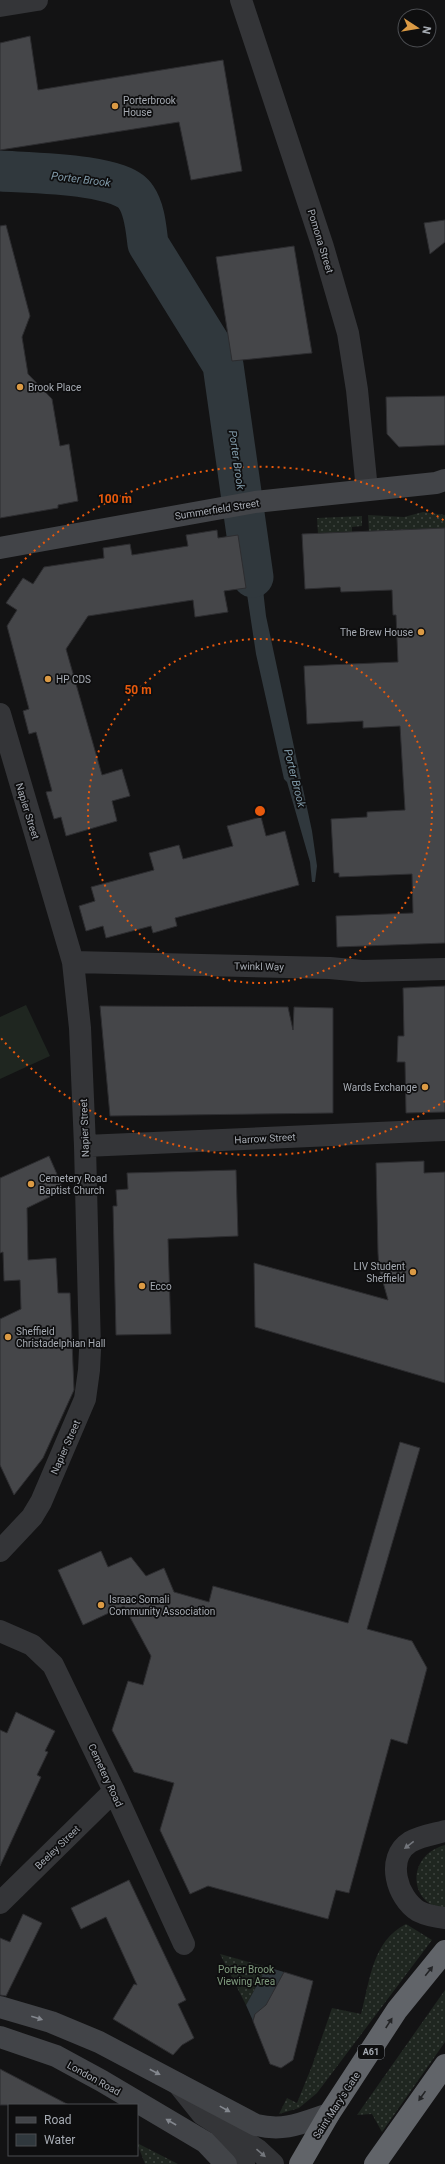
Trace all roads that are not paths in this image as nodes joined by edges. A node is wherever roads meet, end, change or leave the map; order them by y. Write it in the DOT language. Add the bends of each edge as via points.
graph roads {
  1 [pos="37,0"];
  2 [pos="241,0"];
  3 [pos="0,6"];
  4 [pos="442,483"];
  5 [pos="367,490"];
  6 [pos="0,548"];
  7 [pos="0,714"];
  8 [pos="73,962"];
  9 [pos="445,969"];
  10 [pos="445,1130"];
  11 [pos="85,1146"];
  12 [pos="0,1551"];
  13 [pos="0,1631"];
  14 [pos="114,1791"];
  15 [pos="445,1832"];
  16 [pos="0,1903"];
  17 [pos="445,1918"];
  18 [pos="184,1944"];
  19 [pos="445,1951"];
  20 [pos="0,2007"];
  21 [pos="0,2038"];
  22 [pos="445,2064"];
  23 [pos="178,2084"];
  24 [pos="329,2114"];
  25 [pos="205,2142"];
  26 [pos="378,2161"];
  27 [pos="226,2164"];
  28 [pos="244,2164"];
  29 [pos="273,2164"];
  30 [pos="300,2164"];
  1 -- 3 [label="street"];
  2 -- 5 [label="street, Pomona Street" via="323,247 348,334 357,390"];
  4 -- 5 [label="main road, Summerfield Street"];
  5 -- 6 [label="main road, Summerfield Street" via="228,506"];
  7 -- 8 [label="street, Napier Street"];
  8 -- 9 [label="street, Twinkl Way" via="330,968 362,971"];
  8 -- 11 [label="street, Napier Street" via="80,1028"];
  10 -- 11 [label="street, Harrow Street"];
  11 -- 12 [label="street, Napier Street" via="90,1350 85,1399 41,1502 32,1517"];
  13 -- 14 [label="street, Cemetery Road" via="32,1645 53,1665"];
  14 -- 16 [label="street, Beeley Street"];
  14 -- 18 [label="street, Cemetery Road"];
  15 -- 17 [label="street, one-way" via="409,1843 399,1857 396,1874 398,1884 410,1904 427,1914"];
  24 -- 19 [label="highway, Saint Mary's Gate / A61, one-way" via="397,2010"];
  20 -- 23 [label="main road, one-way" via="51,2022 99,2042"];
  25 -- 21 [label="main road, London Road, one-way" via="56,2056"];
  22 -- 26 [label="highway, one-way"];
  23 -- 24 [label="main road, one-way" via="246,2121 265,2128 285,2128"];
  23 -- 29 [label="street, one-way" via="202,2114 258,2150"];
  24 -- 30 [label="highway, Saint Mary's Gate / A61"];
  25 -- 27 [label="main road, London Road"];
  25 -- 28 [label="street, London Road"];
}
